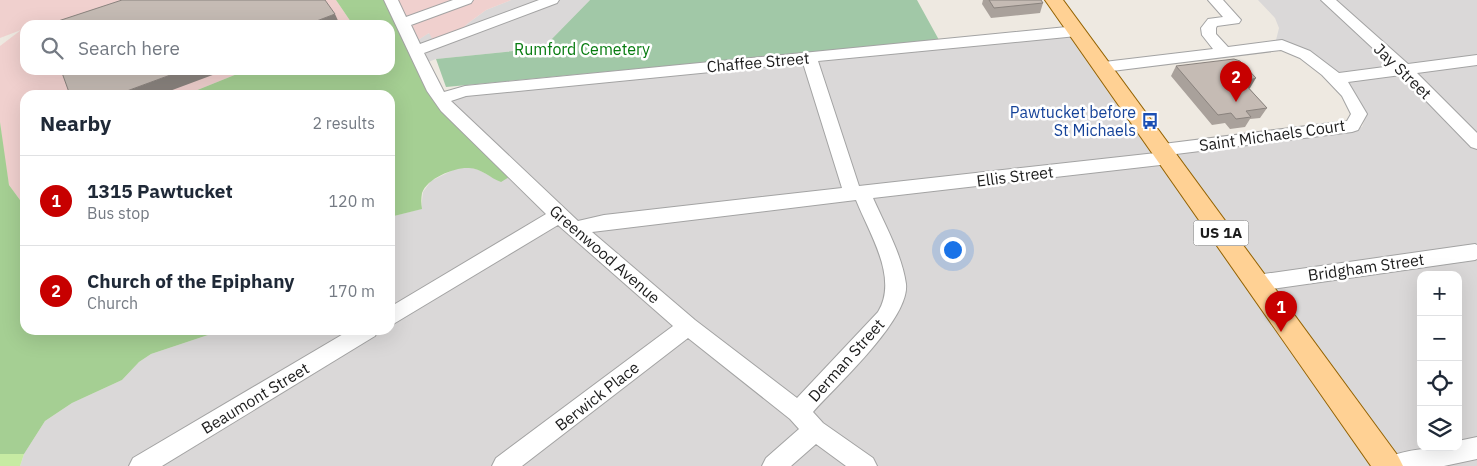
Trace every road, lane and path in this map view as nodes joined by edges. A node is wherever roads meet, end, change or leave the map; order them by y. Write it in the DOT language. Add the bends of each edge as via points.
graph roads {
  1 [pos="392,0"];
  2 [pos="466,0"];
  3 [pos="552,0"];
  4 [pos="1054,0"];
  5 [pos="1215,0"];
  6 [pos="1328,0"];
  7 [pos="403,23"];
  8 [pos="1077,31"];
  9 [pos="416,51"];
  10 [pos="1223,51"];
  11 [pos="809,58"];
  12 [pos="1477,60"];
  13 [pos="1104,67"];
  14 [pos="1404,70"];
  15 [pos="1335,79"];
  16 [pos="441,98"];
  17 [pos="1477,143"];
  18 [pos="1166,154"];
  19 [pos="858,194"];
  20 [pos="559,215"];
  21 [pos="575,229"];
  22 [pos="1475,252"];
  23 [pos="1257,283"];
  24 [pos="395,314"];
  25 [pos="688,326"];
  26 [pos="360,335"];
  27 [pos="798,412"];
  28 [pos="814,430"];
  29 [pos="1477,448"];
  30 [pos="141,466"];
  31 [pos="504,466"];
  32 [pos="774,466"];
  33 [pos="865,466"];
  34 [pos="1388,466"];
  35 [pos="1393,466"];
  1 -- 7 [label="street, Greenwood Avenue"];
  2 -- 7 [label="street"];
  3 -- 9 [label="street"];
  4 -- 8 [label="main road, US 1A"];
  5 -- 10 [label="street" via="1234,20 1213,22 1208,28 1208,35"];
  6 -- 14 [label="street, Jay Street"];
  7 -- 9 [label="street, Greenwood Avenue"];
  8 -- 11 [label="street, Chaffee Street"];
  8 -- 13 [label="main road, US 1A"];
  9 -- 16 [label="street, Greenwood Avenue"];
  10 -- 13 [label="street, Saint Michaels Court"];
  10 -- 15 [label="street, Saint Michaels Court" via="1282,45 1307,54"];
  11 -- 16 [label="street, Chaffee Street" via="465,91"];
  11 -- 19 [label="street, Derman Street"];
  12 -- 14 [label="street"];
  13 -- 18 [label="main road, US 1A"];
  14 -- 15 [label="street"];
  14 -- 17 [label="street, Jay Street"];
  15 -- 18 [label="street, Saint Michaels Court" via="1356,105 1359,114 1352,126"];
  16 -- 20 [label="street, Greenwood Avenue"];
  18 -- 19 [label="street, Ellis Street"];
  18 -- 23 [label="main road, US 1A"];
  19 -- 21 [label="street, Ellis Street" via="604,222"];
  19 -- 27 [label="street, Derman Street" via="894,275 896,291 893,305 885,318"];
  20 -- 21 [label="street, Greenwood Avenue"];
  20 -- 24 [label="street"];
  21 -- 25 [label="street, Greenwood Avenue"];
  22 -- 23 [label="street, Bridgham Street"];
  23 -- 34 [label="main road, US 1A"];
  25 -- 27 [label="street, Greenwood Avenue"];
  25 -- 31 [label="street, Berwick Place"];
  26 -- 30 [label="street, Beaumont Street"];
  27 -- 28 [label="street, Greenwood Avenue"];
  28 -- 32 [label="street"];
  28 -- 33 [label="street, Greenwood Avenue"];
  29 -- 35 [label="street"];
}
